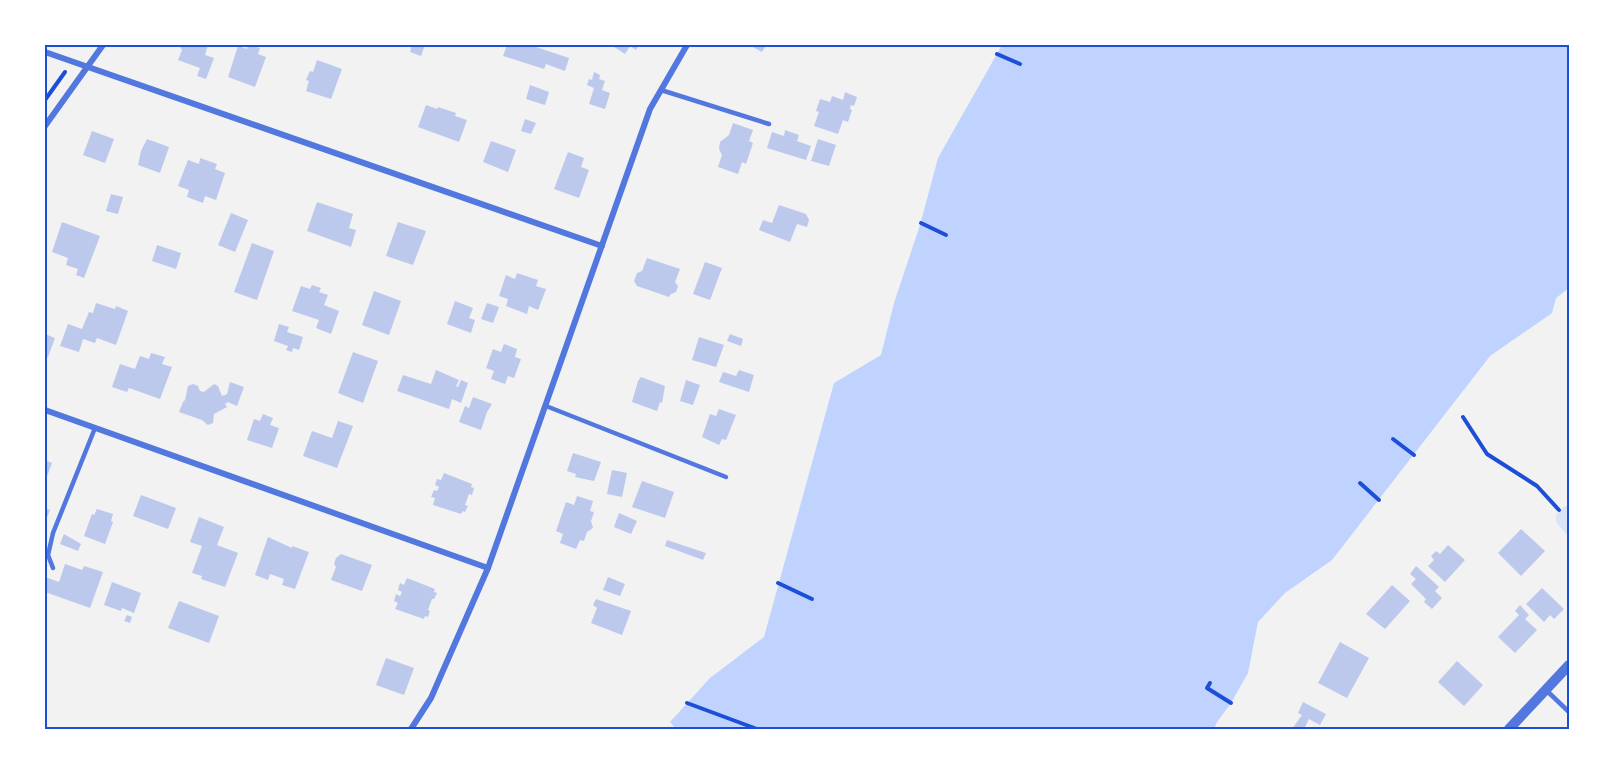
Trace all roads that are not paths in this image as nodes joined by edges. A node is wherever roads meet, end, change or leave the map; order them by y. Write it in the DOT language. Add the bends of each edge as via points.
graph roads {
  1 [pos="103,45"];
  2 [pos="687,45"];
  3 [pos="45,52"];
  4 [pos="88,67"];
  5 [pos="661,90"];
  6 [pos="769,124"];
  7 [pos="45,126"];
  8 [pos="602,246"];
  9 [pos="546,406"];
  10 [pos="45,410"];
  11 [pos="95,428"];
  12 [pos="726,477"];
  13 [pos="53,568"];
  14 [pos="488,568"];
  15 [pos="1569,665"];
  16 [pos="1546,690"];
  17 [pos="1569,712"];
  18 [pos="411,729"];
  19 [pos="1509,729"];
  1 -- 4 [label="street"];
  2 -- 5 [label="street"];
  3 -- 4 [label="street"];
  4 -- 7 [label="street"];
  4 -- 8 [label="street"];
  5 -- 6 [label="lane"];
  5 -- 8 [label="street" via="650,109"];
  8 -- 9 [label="street"];
  9 -- 12 [label="lane"];
  9 -- 14 [label="street"];
  10 -- 11 [label="street"];
  11 -- 13 [label="lane" via="53,533 48,555"];
  11 -- 14 [label="street"];
  14 -- 18 [label="street" via="430,698"];
  15 -- 16 [label="street"];
  16 -- 17 [label="lane"];
  16 -- 19 [label="street"];
}
